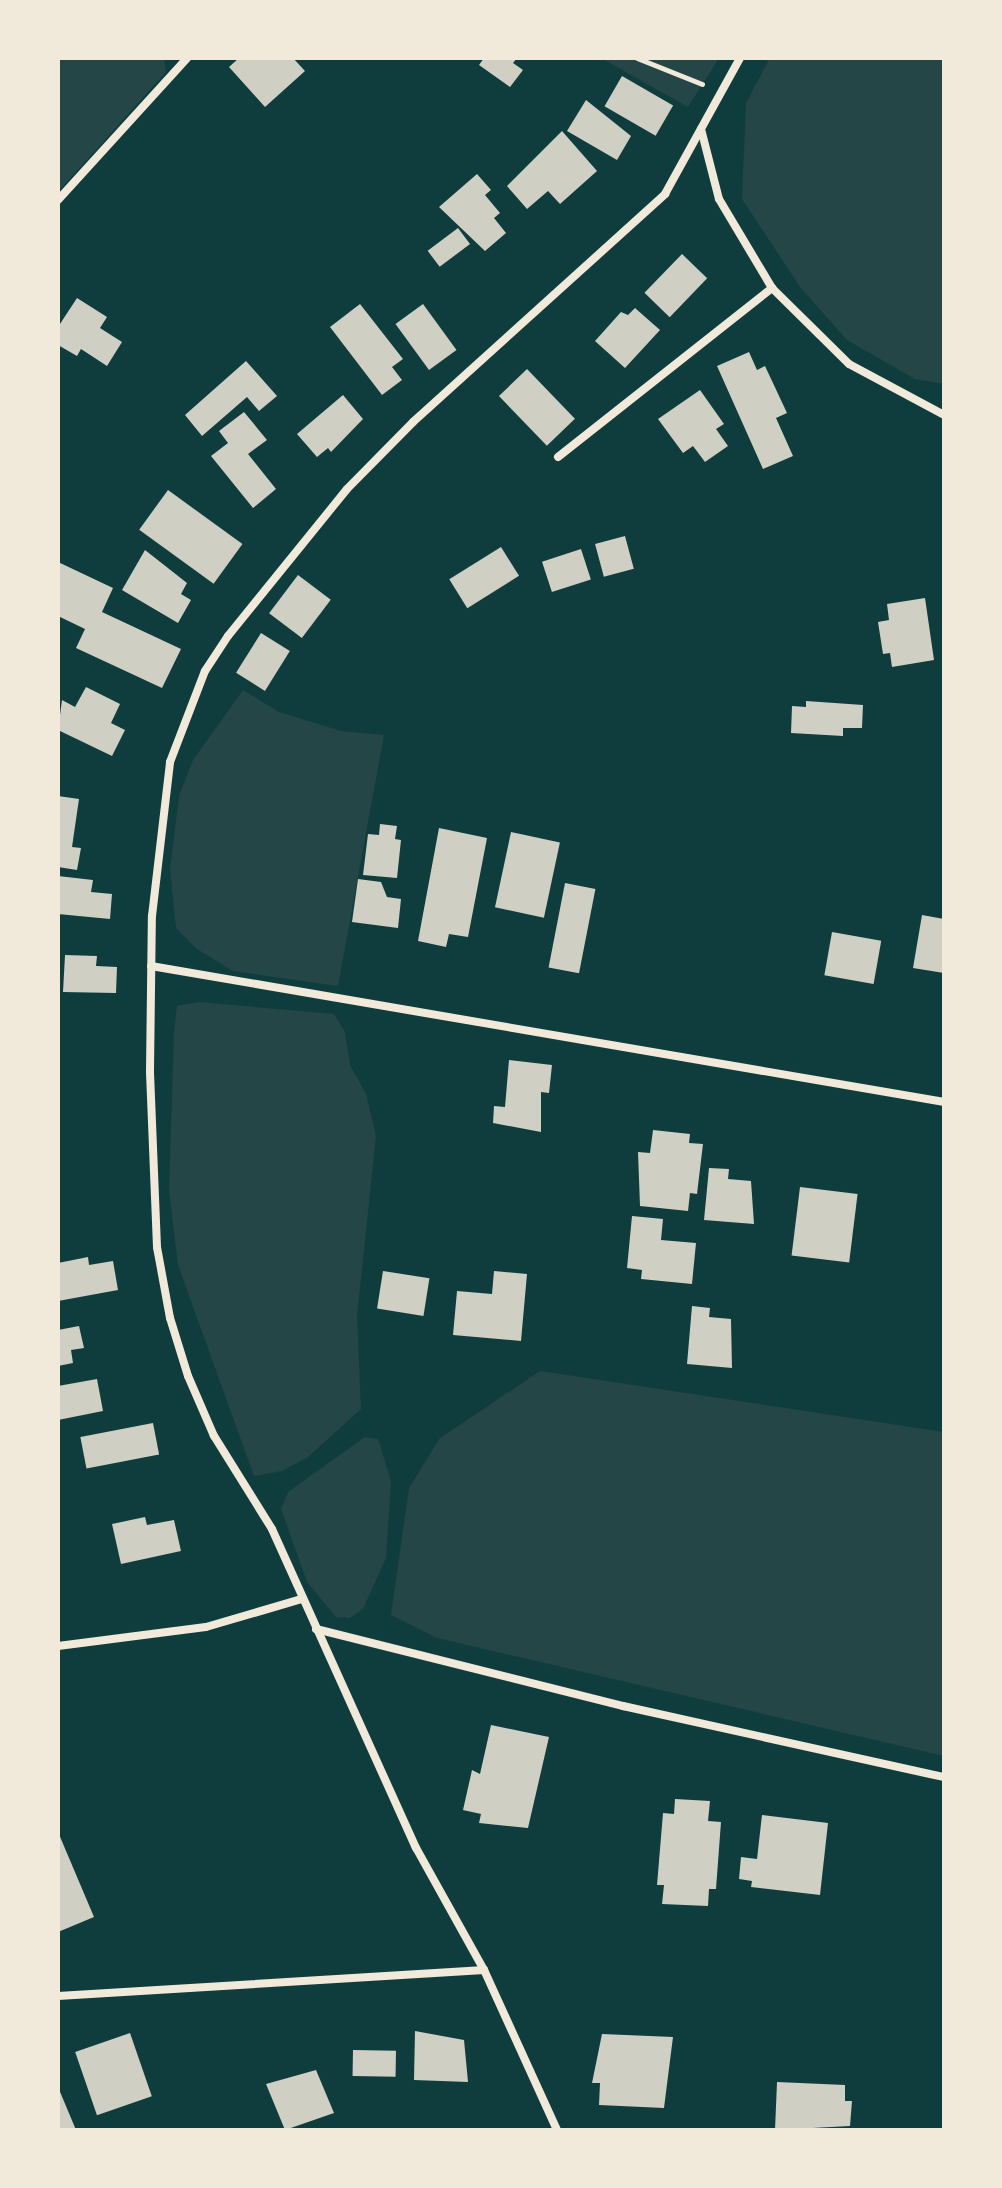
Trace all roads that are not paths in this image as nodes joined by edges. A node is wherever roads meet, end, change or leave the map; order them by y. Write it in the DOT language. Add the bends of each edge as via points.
graph roads {
  1 [pos="187,58"];
  2 [pos="740,58"];
  3 [pos="701,128"];
  4 [pos="58,200"];
  5 [pos="772,288"];
  6 [pos="944,415"];
  7 [pos="558,457"];
  8 [pos="151,966"];
  9 [pos="944,1102"];
  10 [pos="302,1599"];
  11 [pos="316,1629"];
  12 [pos="58,1646"];
  13 [pos="944,1777"];
  14 [pos="484,1970"];
  15 [pos="58,1996"];
  16 [pos="557,2130"];
  1 -- 4 [label="street"];
  2 -- 3 [label="street"];
  3 -- 5 [label="street" via="719,199"];
  3 -- 8 [label="street" via="665,194 413,422 347,489 205,671 177,736 163,797"];
  5 -- 6 [label="street" via="849,364"];
  5 -- 7 [label="street"];
  8 -- 9 [label="street"];
  8 -- 10 [label="street" via="157,1247 170,1318 214,1436 272,1529"];
  10 -- 11 [label="street"];
  10 -- 12 [label="street" via="206,1627"];
  11 -- 13 [label="street" via="623,1706"];
  11 -- 14 [label="street" via="416,1848"];
  14 -- 15 [label="street"];
  14 -- 16 [label="street"];
}
